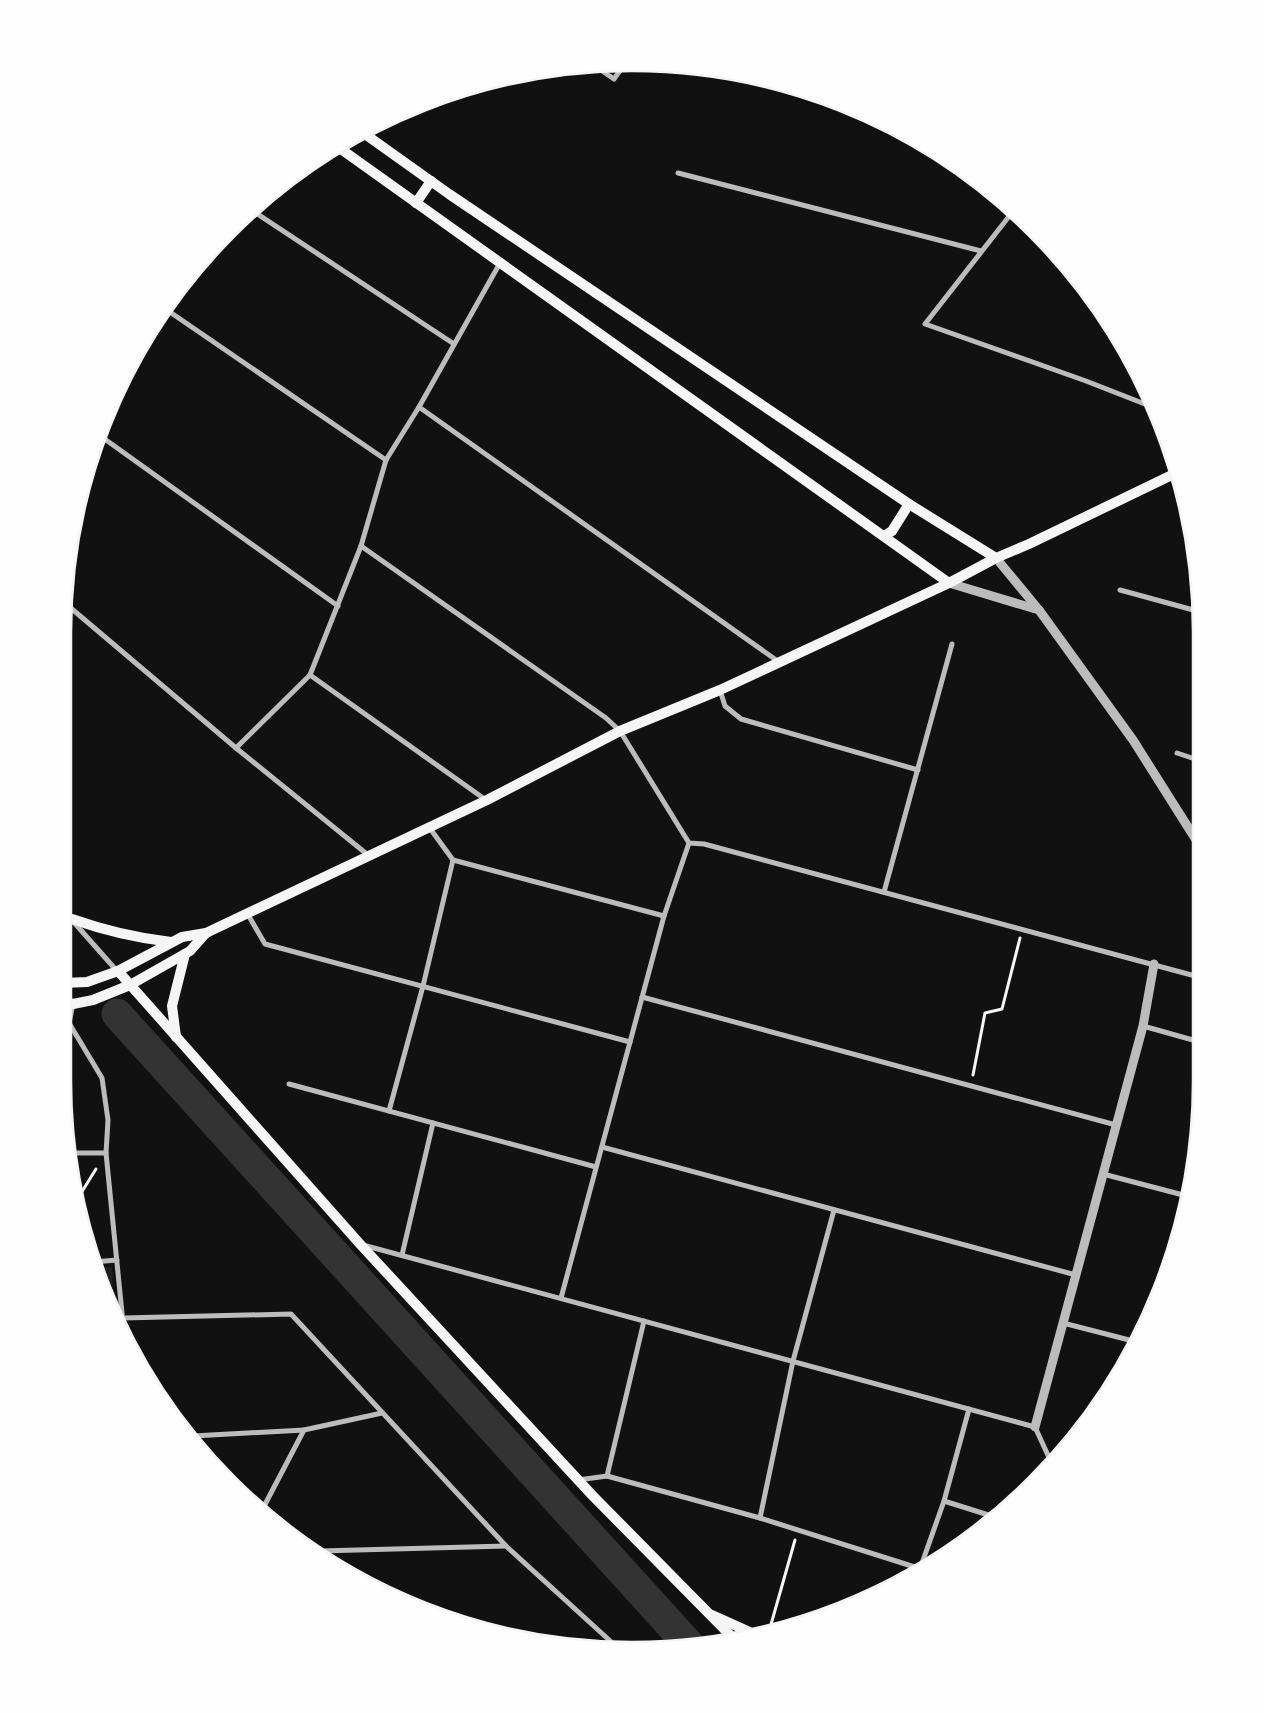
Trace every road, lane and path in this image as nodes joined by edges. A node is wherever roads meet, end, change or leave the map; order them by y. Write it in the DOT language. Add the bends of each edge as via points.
graph roads {
  1 [pos="619,71"];
  2 [pos="603,72"];
  3 [pos="369,137"];
  4 [pos="343,152"];
  5 [pos="678,173"];
  6 [pos="431,181"];
  7 [pos="416,203"];
  8 [pos="258,214"];
  9 [pos="1009,216"];
  10 [pos="981,251"];
  11 [pos="500,263"];
  12 [pos="171,313"];
  13 [pos="454,344"];
  14 [pos="1144,404"];
  15 [pos="419,407"];
  16 [pos="106,440"];
  17 [pos="386,460"];
  18 [pos="1170,476"];
  19 [pos="909,504"];
  20 [pos="884,536"];
  21 [pos="361,546"];
  22 [pos="996,558"];
  23 [pos="949,583"];
  24 [pos="1120,590"];
  25 [pos="338,606"];
  26 [pos="72,609"];
  27 [pos="1039,610"];
  28 [pos="1192,610"];
  29 [pos="952,644"];
  30 [pos="779,662"];
  31 [pos="310,675"];
  32 [pos="720,690"];
  33 [pos="620,731"];
  34 [pos="236,748"];
  35 [pos="1177,753"];
  36 [pos="1193,758"];
  37 [pos="918,770"];
  38 [pos="486,800"];
  39 [pos="429,827"];
  40 [pos="1193,835"];
  41 [pos="689,843"];
  42 [pos="368,856"];
  43 [pos="453,860"];
  44 [pos="884,892"];
  45 [pos="247,913"];
  46 [pos="664,916"];
  47 [pos="72,919"];
  48 [pos="1022,930"];
  49 [pos="206,933"];
  50 [pos="171,942"];
  51 [pos="185,954"];
  52 [pos="1154,964"];
  53 [pos="118,971"];
  54 [pos="1193,975"];
  55 [pos="71,982"];
  56 [pos="130,985"];
  57 [pos="423,986"];
  58 [pos="642,997"];
  59 [pos="71,1003"];
  60 [pos="71,1026"];
  61 [pos="1143,1026"];
  62 [pos="176,1037"];
  63 [pos="1193,1040"];
  64 [pos="630,1042"];
  65 [pos="289,1084"];
  66 [pos="971,1086"];
  67 [pos="389,1111"];
  68 [pos="433,1122"];
  69 [pos="1116,1125"];
  70 [pos="602,1147"];
  71 [pos="76,1153"];
  72 [pos="106,1153"];
  73 [pos="596,1167"];
  74 [pos="1103,1174"];
  75 [pos="82,1191"];
  76 [pos="1181,1194"];
  77 [pos="834,1210"];
  78 [pos="360,1244"];
  79 [pos="402,1255"];
  80 [pos="117,1260"];
  81 [pos="101,1261"];
  82 [pos="1076,1275"];
  83 [pos="561,1298"];
  84 [pos="123,1315"];
  85 [pos="123,1318"];
  86 [pos="644,1321"];
  87 [pos="1063,1322"];
  88 [pos="1129,1340"];
  89 [pos="793,1361"];
  90 [pos="969,1408"];
  91 [pos="382,1413"];
  92 [pos="1036,1426"];
  93 [pos="304,1430"];
  94 [pos="198,1436"];
  95 [pos="1049,1457"];
  96 [pos="607,1476"];
  97 [pos="578,1480"];
  98 [pos="944,1501"];
  99 [pos="265,1505"];
  100 [pos="987,1515"];
  101 [pos="760,1518"];
  102 [pos="798,1530"];
  103 [pos="506,1546"];
  104 [pos="326,1551"];
  105 [pos="922,1561"];
  106 [pos="915,1565"];
  107 [pos="704,1611"];
  108 [pos="771,1624"];
  109 [pos="745,1630"];
  110 [pos="733,1632"];
  111 [pos="728,1633"];
  112 [pos="612,1641"];
  1 -- 2 [label="street" via="614,79"];
  3 -- 6 [label="main road"];
  4 -- 7 [label="main road"];
  5 -- 10 [label="street"];
  6 -- 7 [label="main road"];
  6 -- 19 [label="main road"];
  7 -- 11 [label="main road"];
  8 -- 13 [label="street"];
  9 -- 10 [label="street"];
  10 -- 14 [label="street" via="924,324"];
  11 -- 13 [label="street"];
  11 -- 20 [label="main road"];
  12 -- 17 [label="street"];
  13 -- 15 [label="street"];
  15 -- 17 [label="street"];
  15 -- 30 [label="street"];
  16 -- 25 [label="street"];
  17 -- 21 [label="street"];
  18 -- 22 [label="main road"];
  19 -- 20 [label="main road" via="892,531"];
  19 -- 22 [label="main road"];
  20 -- 23 [label="main road"];
  21 -- 25 [label="street"];
  21 -- 33 [label="street"];
  22 -- 23 [label="main road"];
  22 -- 27 [label="street"];
  23 -- 27 [label="street"];
  23 -- 30 [label="main road"];
  24 -- 28 [label="street"];
  25 -- 31 [label="street"];
  26 -- 34 [label="street"];
  27 -- 40 [label="street" via="1133,740"];
  29 -- 37 [label="street"];
  30 -- 32 [label="main road"];
  31 -- 34 [label="street"];
  31 -- 38 [label="street"];
  32 -- 33 [label="main road"];
  32 -- 37 [label="street" via="725,706 741,719"];
  33 -- 38 [label="main road"];
  33 -- 41 [label="street"];
  34 -- 42 [label="street"];
  35 -- 36 [label="street"];
  37 -- 44 [label="street"];
  38 -- 39 [label="main road"];
  39 -- 42 [label="main road"];
  39 -- 43 [label="street"];
  41 -- 44 [label="street" via="704,844"];
  41 -- 46 [label="street"];
  42 -- 45 [label="main road"];
  43 -- 46 [label="street"];
  43 -- 57 [label="street"];
  44 -- 48 [label="street"];
  45 -- 49 [label="main road"];
  45 -- 57 [label="street" via="265,944"];
  46 -- 58 [label="street"];
  47 -- 50 [label="main road" via="122,935"];
  47 -- 53 [label="street"];
  48 -- 52 [label="street"];
  48 -- 66 [label="path" via="1002,1009 985,1013"];
  49 -- 50 [label="main road"];
  49 -- 51 [label="main road"];
  50 -- 53 [label="main road"];
  51 -- 56 [label="main road"];
  51 -- 62 [label="main road" via="172,1006"];
  52 -- 54 [label="street"];
  52 -- 61 [label="street"];
  53 -- 55 [label="main road" via="87,982"];
  53 -- 56 [label="main road"];
  56 -- 59 [label="main road" via="93,1000"];
  56 -- 62 [label="main road"];
  57 -- 64 [label="street"];
  57 -- 67 [label="street"];
  58 -- 64 [label="street"];
  58 -- 66 [label="street"];
  60 -- 72 [label="street" via="102,1078 108,1120"];
  61 -- 63 [label="street"];
  61 -- 69 [label="street"];
  62 -- 78 [label="main road"];
  64 -- 70 [label="street"];
  65 -- 67 [label="street"];
  66 -- 69 [label="street"];
  67 -- 68 [label="street"];
  68 -- 73 [label="street"];
  68 -- 79 [label="street"];
  69 -- 74 [label="street"];
  70 -- 73 [label="street"];
  70 -- 77 [label="street"];
  71 -- 72 [label="street"];
  72 -- 75 [label="path"];
  72 -- 80 [label="street"];
  73 -- 83 [label="street"];
  74 -- 76 [label="street"];
  74 -- 82 [label="street"];
  77 -- 82 [label="street"];
  77 -- 89 [label="street"];
  78 -- 79 [label="street"];
  78 -- 97 [label="main road"];
  79 -- 83 [label="street"];
  80 -- 81 [label="street"];
  80 -- 84 [label="street"];
  82 -- 87 [label="street"];
  83 -- 86 [label="street"];
  85 -- 91 [label="street" via="291,1314"];
  86 -- 89 [label="street"];
  86 -- 96 [label="street"];
  87 -- 88 [label="street"];
  87 -- 92 [label="street"];
  89 -- 90 [label="street"];
  89 -- 101 [label="street"];
  90 -- 92 [label="street"];
  90 -- 98 [label="street"];
  91 -- 93 [label="street"];
  91 -- 103 [label="street"];
  92 -- 95 [label="street"];
  93 -- 94 [label="street"];
  93 -- 99 [label="street"];
  96 -- 97 [label="street"];
  96 -- 101 [label="street"];
  97 -- 107 [label="main road"];
  98 -- 100 [label="street"];
  98 -- 105 [label="street"];
  101 -- 102 [label="street"];
  102 -- 106 [label="street"];
  102 -- 108 [label="path"];
  103 -- 104 [label="street"];
  103 -- 112 [label="street"];
  107 -- 109 [label="main road"];
  107 -- 110 [label="main road"];
  107 -- 111 [label="main road"];
}
